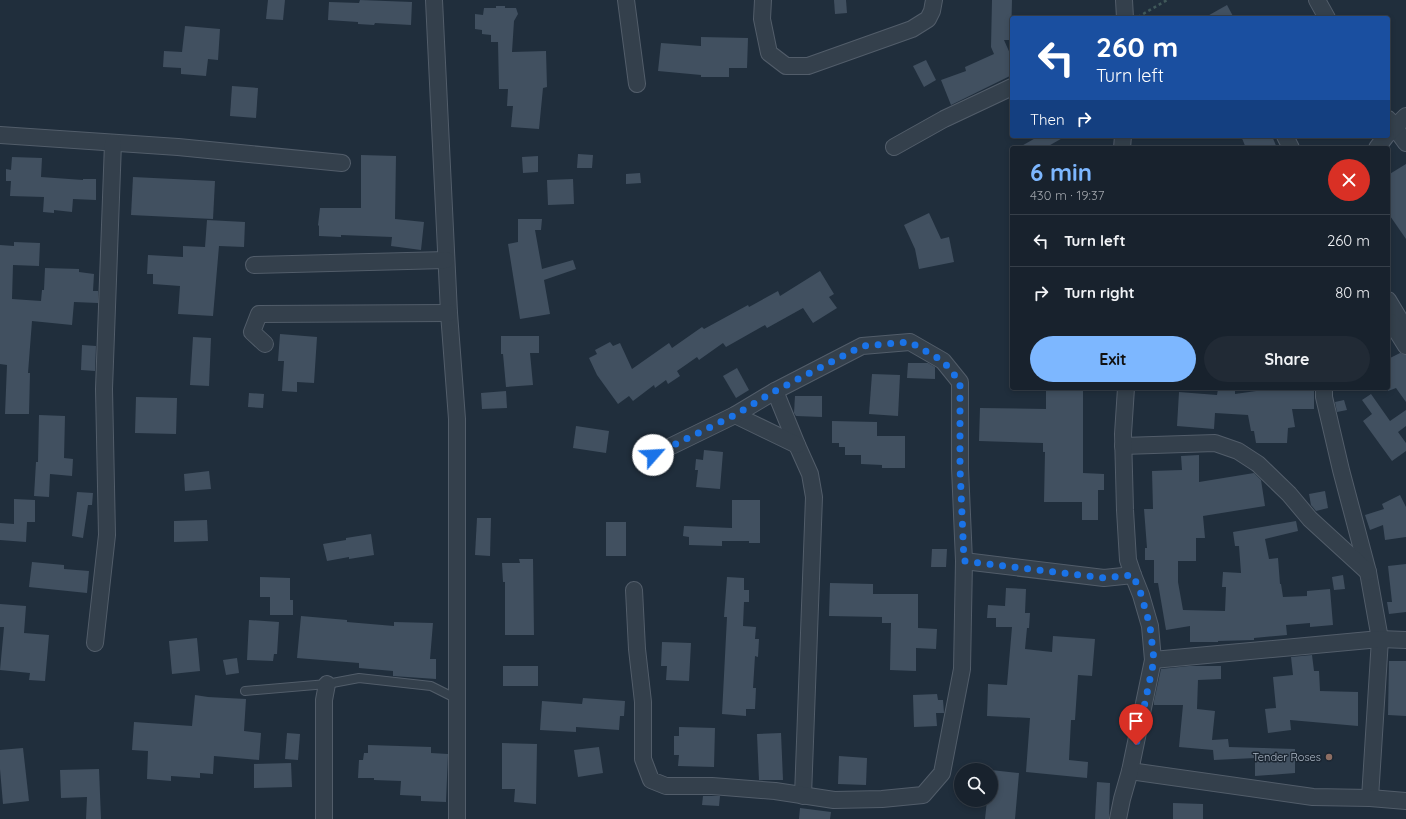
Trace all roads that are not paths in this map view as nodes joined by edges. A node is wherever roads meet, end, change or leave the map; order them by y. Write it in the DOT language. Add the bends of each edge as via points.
graph roads {
  1 [pos="433,0"];
  2 [pos="626,0"];
  3 [pos="763,0"];
  4 [pos="934,0"];
  5 [pos="1124,0"];
  6 [pos="1317,0"];
  7 [pos="1125,16"];
  8 [pos="1326,16"];
  9 [pos="637,84"];
  10 [pos="1010,88"];
  11 [pos="1393,127"];
  12 [pos="0,134"];
  13 [pos="1385,138"];
  14 [pos="113,143"];
  15 [pos="1406,143"];
  16 [pos="1379,146"];
  17 [pos="894,147"];
  18 [pos="342,163"];
  19 [pos="446,260"];
  20 [pos="254,265"];
  21 [pos="1390,303"];
  22 [pos="449,313"];
  23 [pos="1390,321"];
  24 [pos="1406,330"];
  25 [pos="264,344"];
  26 [pos="1406,346"];
  27 [pos="1126,390"];
  28 [pos="1324,390"];
  29 [pos="775,391"];
  30 [pos="735,415"];
  31 [pos="797,445"];
  32 [pos="1123,446"];
  33 [pos="653,455"];
  34 [pos="964,561"];
  35 [pos="1368,572"];
  36 [pos="1133,575"];
  37 [pos="634,590"];
  38 [pos="1380,639"];
  39 [pos="1406,640"];
  40 [pos="95,643"];
  41 [pos="1154,660"];
  42 [pos="327,684"];
  43 [pos="245,691"];
  44 [pos="457,700"];
  45 [pos="1130,770"];
  46 [pos="803,796"];
  47 [pos="1370,798"];
  48 [pos="1406,801"];
  49 [pos="324,819"];
  50 [pos="457,819"];
  51 [pos="1118,819"];
  1 -- 19 [label="street"];
  2 -- 9 [label="street"];
  3 -- 4 [label="street" via="762,19 769,52 786,66 808,66 912,29 928,18"];
  5 -- 7 [label="street"];
  6 -- 8 [label="street"];
  10 -- 17 [label="street" via="944,119"];
  11 -- 15 [label="street"];
  12 -- 14 [label="street"];
  13 -- 16 [label="street"];
  14 -- 18 [label="street"];
  14 -- 40 [label="street" via="104,389 107,535"];
  19 -- 20 [label="street"];
  19 -- 22 [label="street"];
  21 -- 24 [label="street"];
  22 -- 25 [label="street" via="259,314 252,332"];
  22 -- 44 [label="street" via="457,419"];
  23 -- 26 [label="street"];
  27 -- 32 [label="street"];
  28 -- 35 [label="street" via="1341,470"];
  29 -- 30 [label="street"];
  29 -- 31 [label="street"];
  29 -- 34 [label="street" via="862,346 910,342 943,361 960,382"];
  30 -- 31 [label="street"];
  30 -- 33 [label="street"];
  31 -- 46 [label="street" via="810,474 814,496"];
  32 -- 35 [label="street" via="1215,443 1238,451 1258,464 1310,519"];
  32 -- 36 [label="street" via="1128,560"];
  34 -- 36 [label="street" via="1104,578"];
  34 -- 46 [label="street" via="962,669 942,773 923,795 834,800"];
  35 -- 38 [label="street"];
  36 -- 41 [label="street" via="1150,626"];
  37 -- 46 [label="street" via="637,650 644,702 643,759 651,780 666,786 712,786"];
  38 -- 39 [label="street"];
  38 -- 41 [label="street"];
  38 -- 47 [label="street"];
  41 -- 45 [label="street"];
  42 -- 43 [label="lane"];
  42 -- 44 [label="lane" via="359,678 416,683 431,686"];
  42 -- 49 [label="street" via="324,700"];
  44 -- 50 [label="street"];
  45 -- 47 [label="street" via="1313,797"];
  45 -- 51 [label="street"];
  47 -- 48 [label="street"];
}
